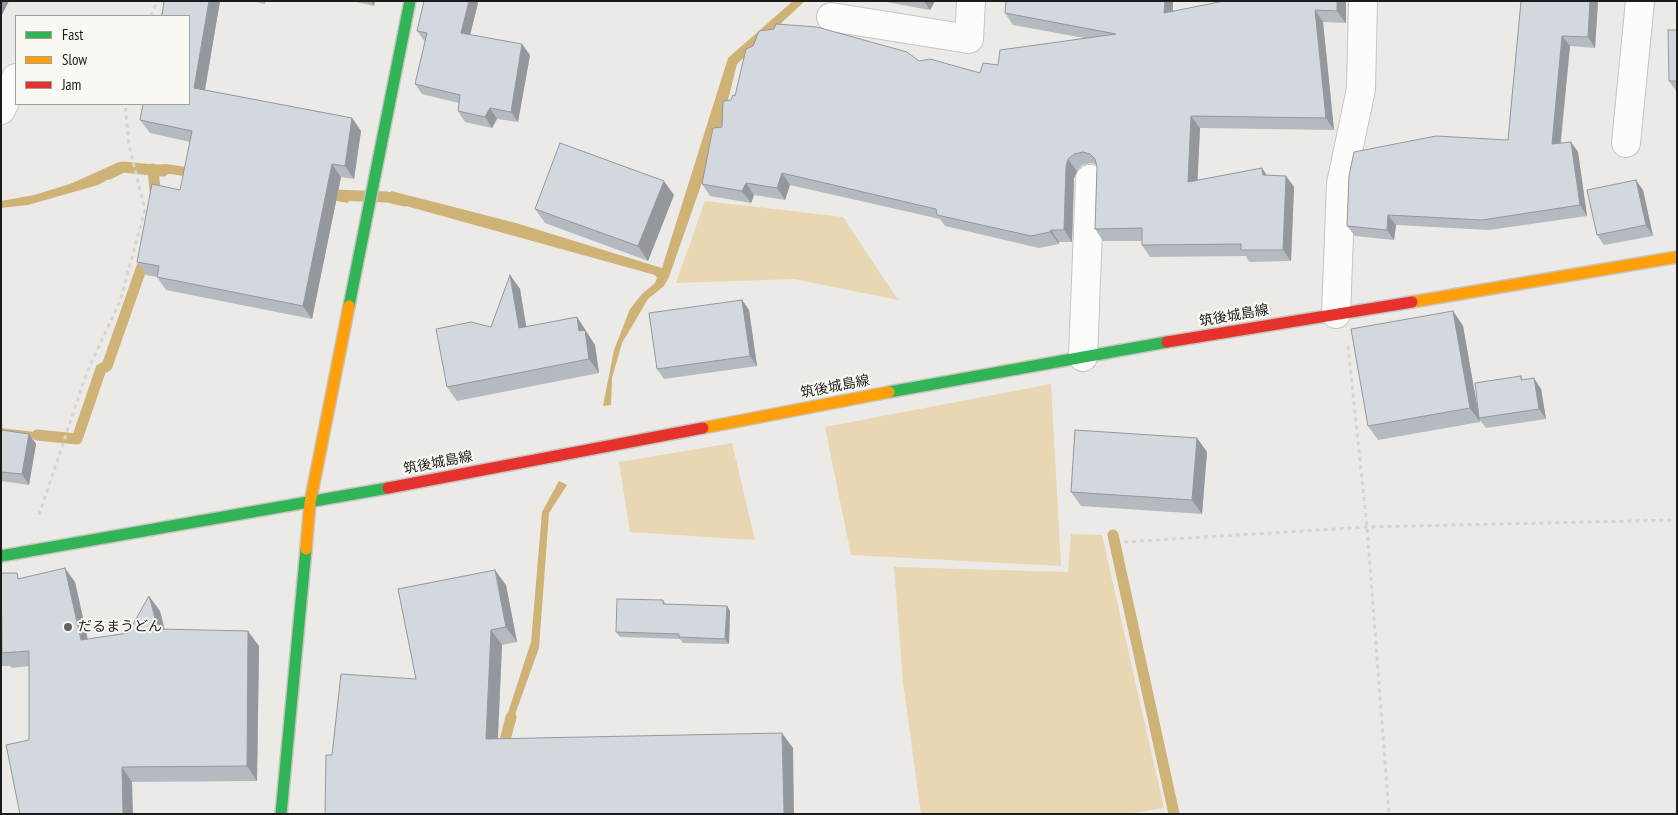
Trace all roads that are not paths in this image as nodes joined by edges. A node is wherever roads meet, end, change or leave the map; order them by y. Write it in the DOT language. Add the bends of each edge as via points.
graph roads {
  1 [pos="410,1"];
  2 [pos="971,1"];
  3 [pos="1363,1"];
  4 [pos="1640,1"];
  5 [pos="831,16"];
  6 [pos="15,80"];
  7 [pos="1,110"];
  8 [pos="1626,143"];
  9 [pos="1090,179"];
  10 [pos="1677,257"];
  11 [pos="1340,314"];
  12 [pos="1083,357"];
  13 [pos="310,503"];
  14 [pos="1,556"];
  15 [pos="281,814"];
  1 -- 13 [label="main road"];
  2 -- 5 [label="street" via="968,39"];
  3 -- 11 [label="street" via="1361,89 1341,184"];
  4 -- 8 [label="street"];
  6 -- 7 [label="street"];
  9 -- 12 [label="street"];
  10 -- 11 [label="main road, 筑後城島線"];
  11 -- 12 [label="main road, 筑後城島線"];
  12 -- 13 [label="main road, 筑後城島線"];
  13 -- 14 [label="main road, 筑後城島線"];
  13 -- 15 [label="main road"];
}
